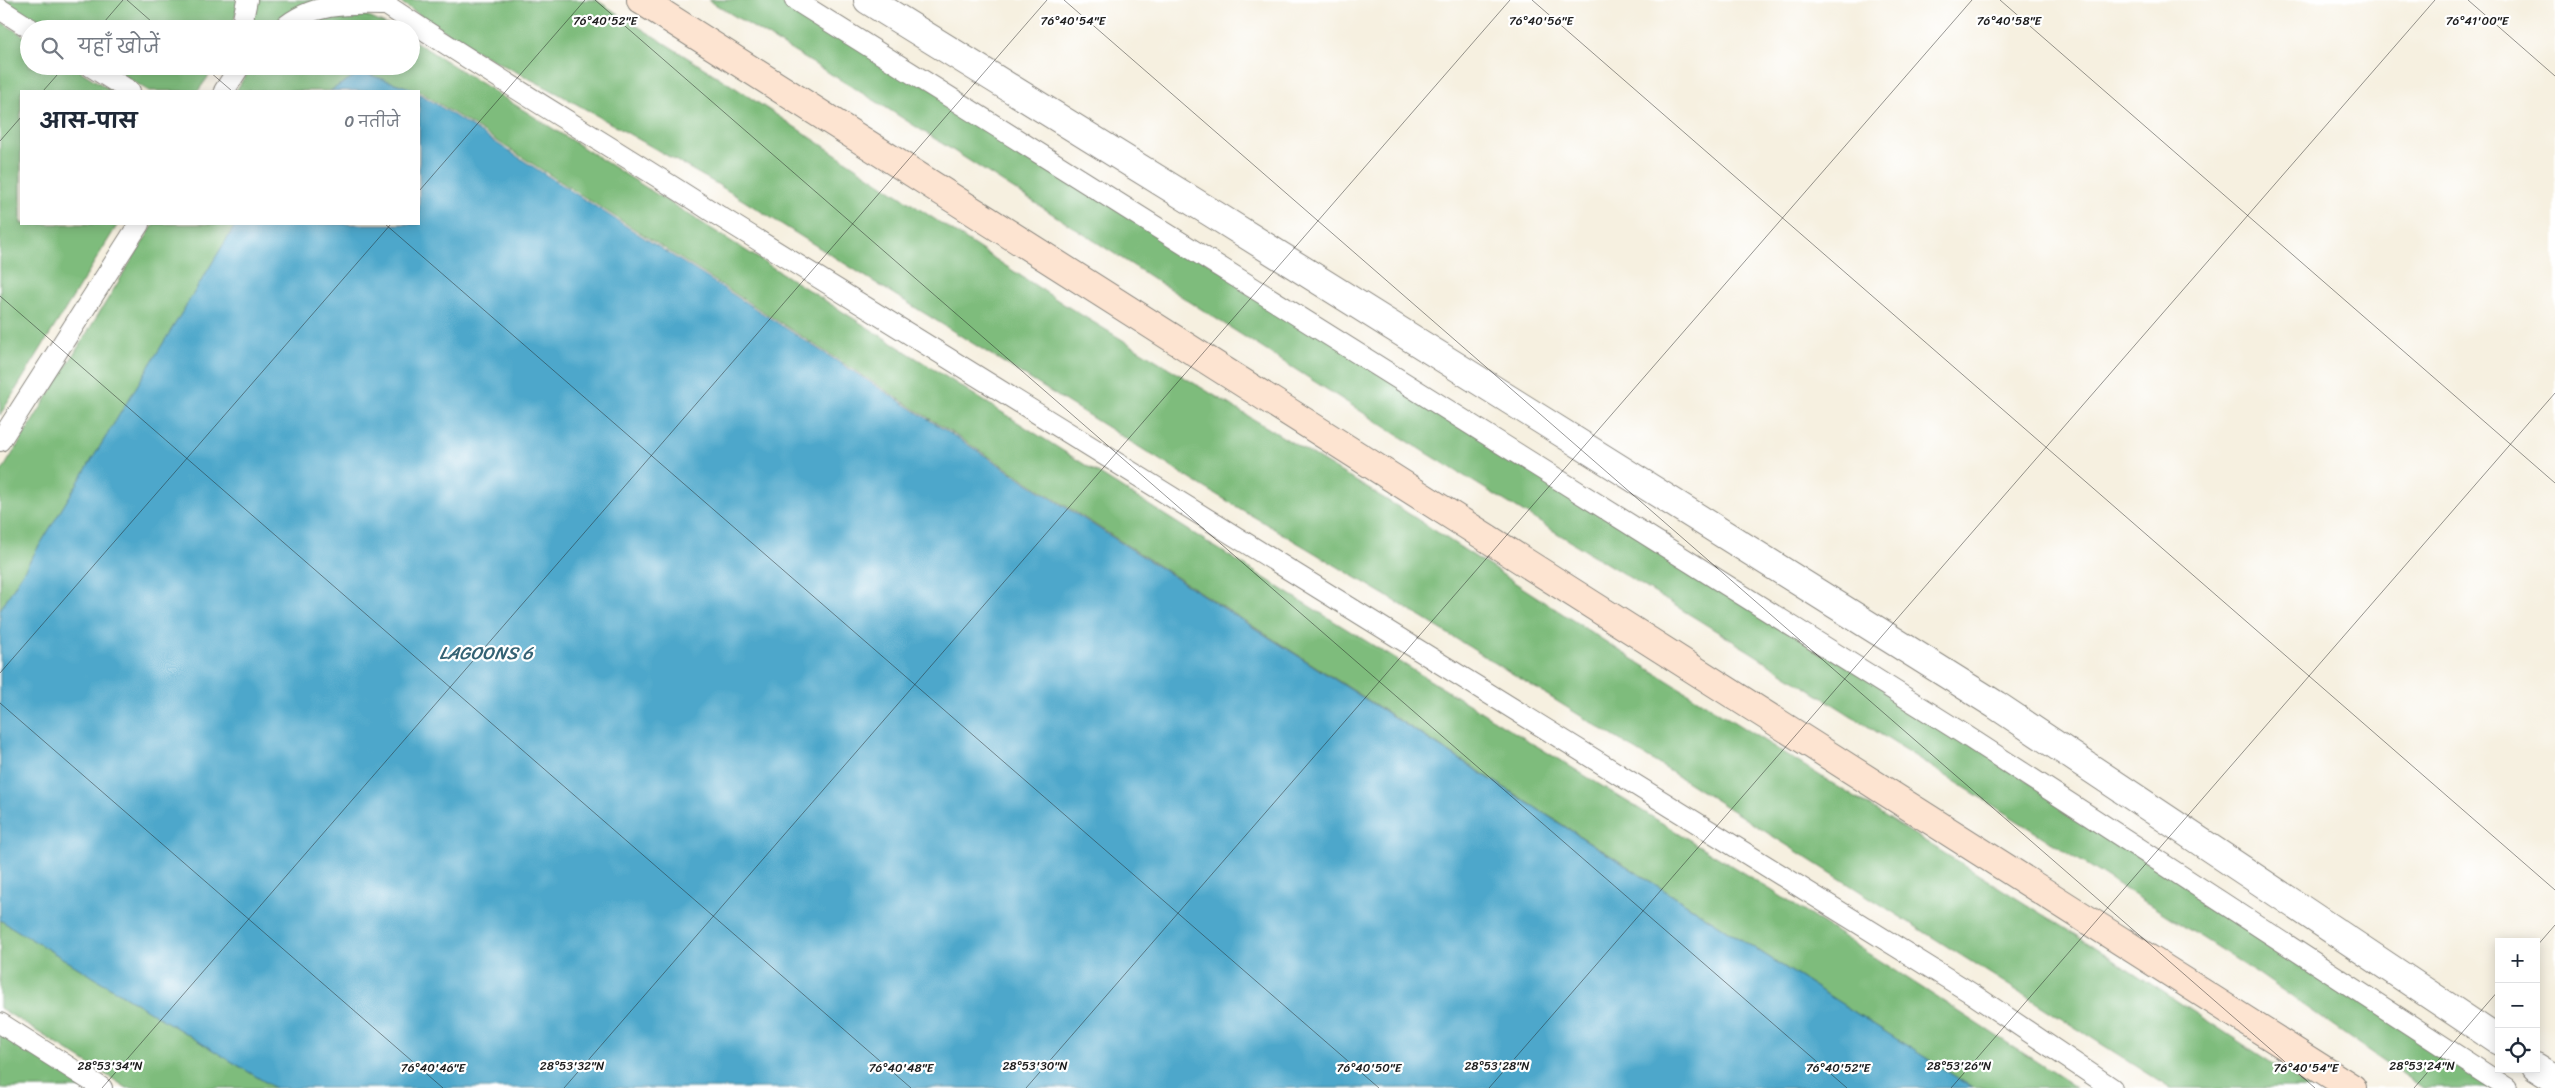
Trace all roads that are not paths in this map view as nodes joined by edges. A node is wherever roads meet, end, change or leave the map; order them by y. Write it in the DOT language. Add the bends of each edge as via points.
graph roads {
  1 [pos="247,0"];
  2 [pos="641,0"];
  3 [pos="795,0"];
  4 [pos="868,0"];
  5 [pos="383,2"];
  6 [pos="0,9"];
  7 [pos="244,20"];
  8 [pos="294,20"];
  9 [pos="410,20"];
  10 [pos="20,22"];
  11 [pos="420,27"];
  12 [pos="104,75"];
  13 [pos="234,75"];
  14 [pos="128,90"];
  15 [pos="225,90"];
  16 [pos="138,225"];
  17 [pos="0,441"];
  18 [pos="0,1024"];
  19 [pos="2495,1038"];
  20 [pos="2540,1069"];
  21 [pos="2555,1079"];
  22 [pos="102,1088"];
  23 [pos="2112,1088"];
  24 [pos="2352,1088"];
  25 [pos="2507,1088"];
  1 -- 7 [label="lane"];
  2 -- 24 [label="street"];
  3 -- 25 [label="lane" via="1962,733"];
  4 -- 19 [label="street" via="1996,705"];
  5 -- 8 [label="lane" via="346,4 303,13"];
  5 -- 9 [label="lane"];
  6 -- 10 [label="lane"];
  11 -- 23 [label="lane" via="490,74 1971,993"];
  12 -- 14 [label="lane"];
  13 -- 15 [label="lane"];
  16 -- 17 [label="lane"];
  18 -- 22 [label="lane"];
  20 -- 21 [label="street"];
}
